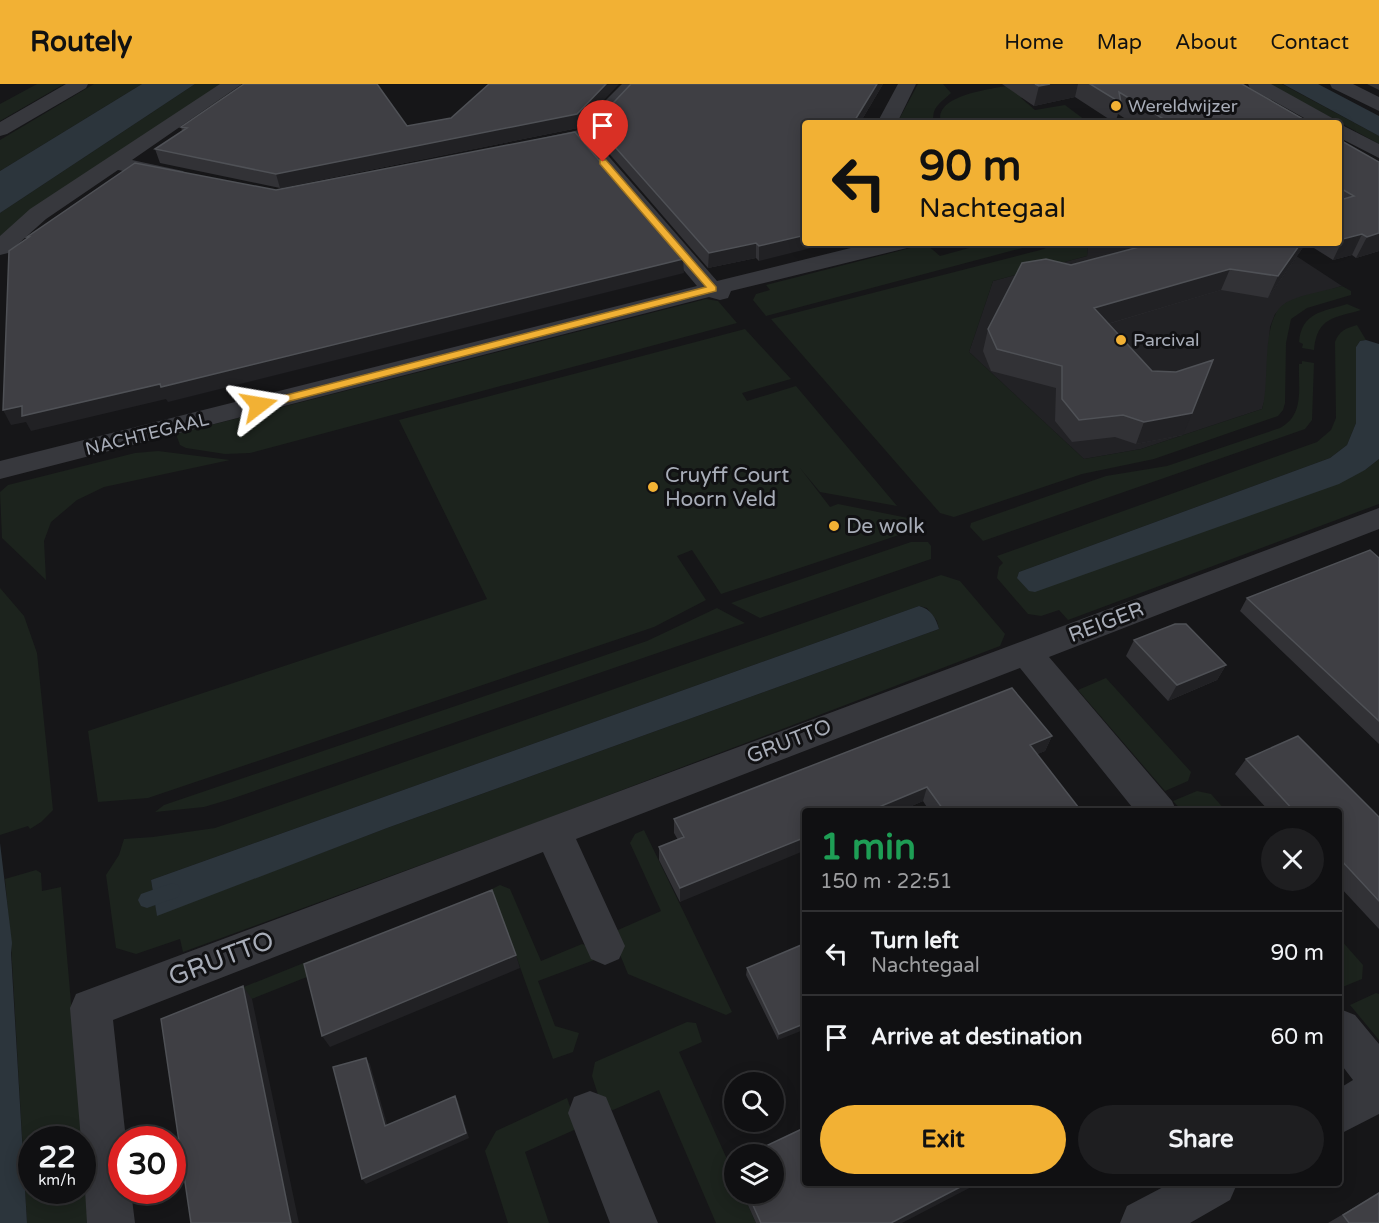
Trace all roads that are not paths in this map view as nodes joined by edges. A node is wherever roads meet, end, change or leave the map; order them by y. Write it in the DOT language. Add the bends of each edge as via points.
graph roads {
  1 [pos="79,84"];
  2 [pos="233,84"];
  3 [pos="632,84"];
  4 [pos="907,84"];
  5 [pos="1257,84"];
  6 [pos="1339,84"];
  7 [pos="1379,105"];
  8 [pos="889,120"];
  9 [pos="1322,120"];
  10 [pos="0,130"];
  11 [pos="1342,131"];
  12 [pos="586,135"];
  13 [pos="518,149"];
  14 [pos="1379,152"];
  15 [pos="115,163"];
  16 [pos="194,179"];
  17 [pos="888,246"];
  18 [pos="0,249"];
  19 [pos="716,291"];
  20 [pos="0,470"];
  21 [pos="1379,518"];
  22 [pos="1026,652"];
  23 [pos="1155,808"];
  24 [pos="553,831"];
  25 [pos="605,946"];
  26 [pos="1342,1032"];
  27 [pos="1379,1078"];
  28 [pos="1379,1090"];
  29 [pos="1342,1111"];
  30 [pos="590,1113"];
  31 [pos="1210,1186"];
  32 [pos="111,1223"];
  33 [pos="634,1223"];
  34 [pos="1144,1223"];
  1 -- 10 [label="street"];
  2 -- 15 [label="street"];
  3 -- 12 [label="street"];
  4 -- 8 [label="street"];
  5 -- 9 [label="street"];
  6 -- 7 [label="street"];
  11 -- 14 [label="street"];
  12 -- 13 [label="street"];
  12 -- 19 [label="street" via="588,145"];
  15 -- 16 [label="street"];
  15 -- 18 [label="street" via="38,214"];
  17 -- 19 [label="street, NACHTEGAAL"];
  19 -- 20 [label="street, NACHTEGAAL"];
  21 -- 22 [label="street, REIGER"];
  22 -- 23 [label="street"];
  22 -- 24 [label="street, GRUTTO"];
  24 -- 25 [label="street"];
  24 -- 32 [label="street, GRUTTO" via="91,1008"];
  26 -- 27 [label="street"];
  28 -- 29 [label="street"];
  30 -- 33 [label="street"];
  31 -- 34 [label="street"];
}
